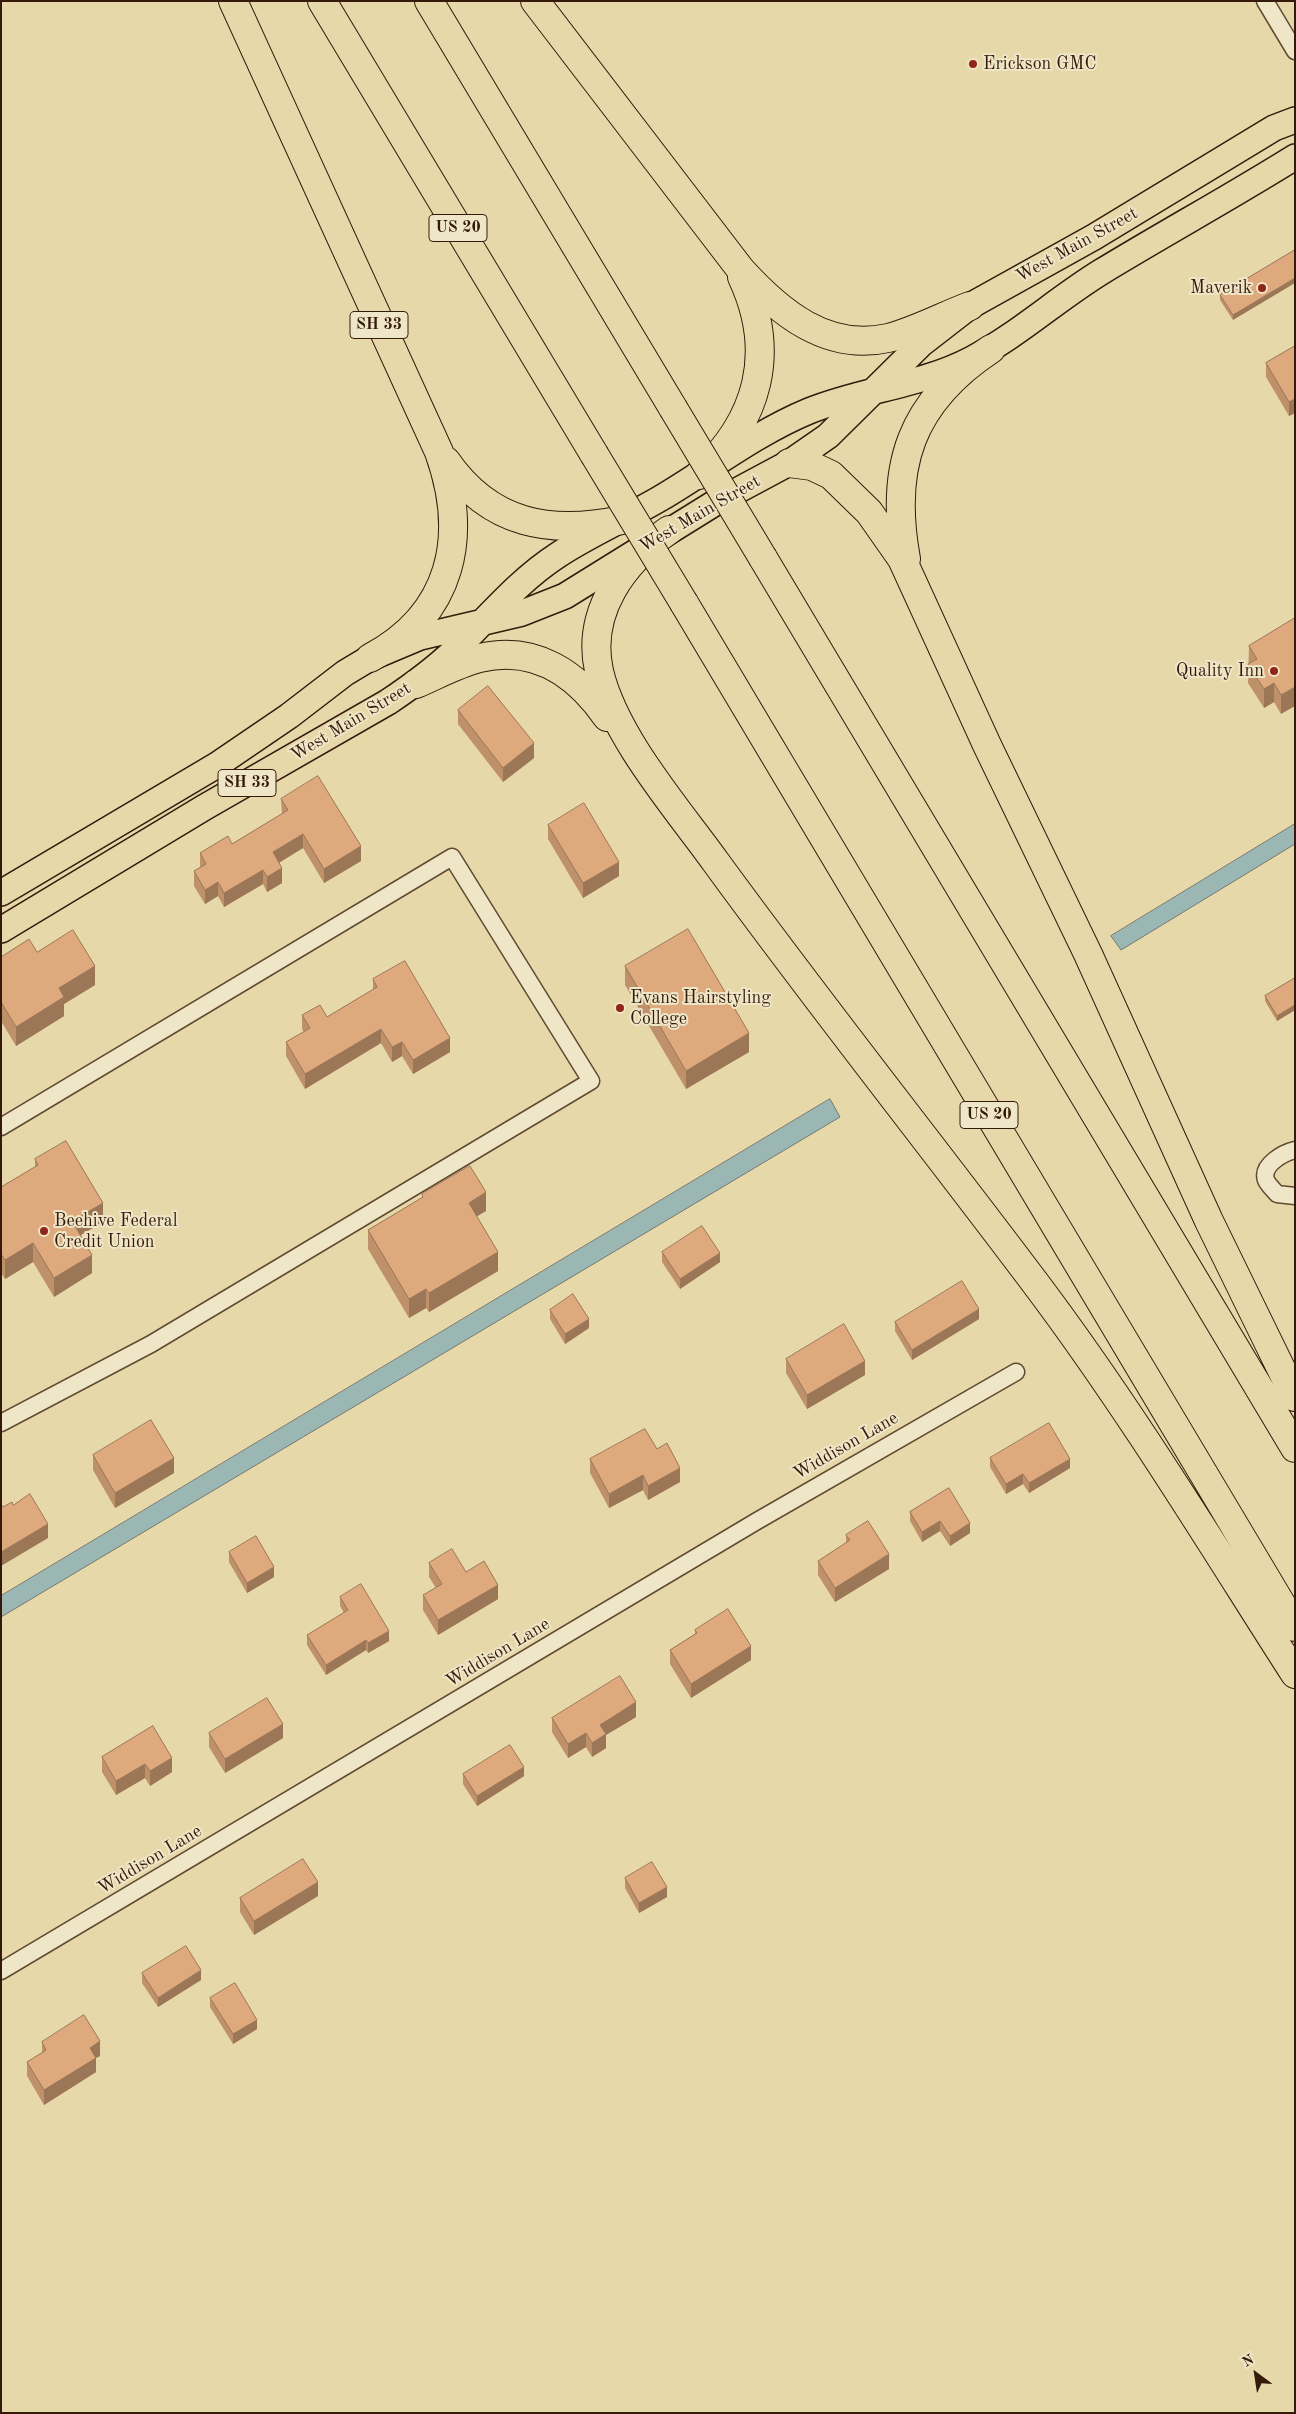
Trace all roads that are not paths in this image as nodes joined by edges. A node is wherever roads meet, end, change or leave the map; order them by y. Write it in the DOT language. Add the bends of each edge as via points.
graph roads {
  1 [pos="233,1"];
  2 [pos="322,1"];
  3 [pos="429,1"];
  4 [pos="535,1"];
  5 [pos="1264,1"];
  6 [pos="1295,51"];
  7 [pos="1295,120"];
  8 [pos="1295,157"];
  9 [pos="726,250"];
  10 [pos="970,306"];
  11 [pos="991,349"];
  12 [pos="875,391"];
  13 [pos="439,452"];
  14 [pos="789,463"];
  15 [pos="699,475"];
  16 [pos="622,520"];
  17 [pos="669,530"];
  18 [pos="914,585"];
  19 [pos="482,622"];
  20 [pos="370,658"];
  21 [pos="416,684"];
  22 [pos="647,767"];
  23 [pos="1,893"];
  24 [pos="1,930"];
  25 [pos="1,1127"];
  26 [pos="1295,1150"];
  27 [pos="1295,1196"];
  28 [pos="1016,1372"];
  29 [pos="1295,1397"];
  30 [pos="1,1423"];
  31 [pos="1295,1448"];
  32 [pos="1295,1627"];
  33 [pos="1295,1674"];
  34 [pos="1,1971"];
  1 -- 13 [label="highway, SH 33"];
  2 -- 32 [label="highway, US 20, bridge"];
  3 -- 31 [label="highway, bridge"];
  4 -- 9 [label="highway, SH 33"];
  5 -- 6 [label="street"];
  7 -- 10 [label="main road, West Main Street" via="1274,128 1094,237"];
  8 -- 11 [label="main road, West Main Street" via="1101,272"];
  9 -- 10 [label="highway" via="775,304 809,328 837,338 855,341 888,338"];
  9 -- 15 [label="highway, SH 33" via="753,305 761,354 753,398 735,434"];
  10 -- 12 [label="main road, West Main Street" via="921,344"];
  11 -- 12 [label="main road, West Main Street" via="929,378"];
  11 -- 18 [label="highway" via="954,377 937,395 911,439 905,462 901,511 902,536"];
  12 -- 14 [label="main road, West Main Street" via="828,436"];
  12 -- 15 [label="main road, West Main Street" via="841,400 782,424"];
  13 -- 16 [label="highway" via="480,498 520,520 562,528"];
  13 -- 20 [label="highway, SH 33" via="452,496 454,519 447,573 429,609 417,624 387,649"];
  14 -- 17 [label="main road, West Main Street"];
  14 -- 18 [label="highway" via="822,470 851,493 887,535"];
  15 -- 16 [label="main road, West Main Street / SH 33"];
  16 -- 19 [label="main road, West Main Street / SH 33" via="580,541 536,570"];
  17 -- 19 [label="main road, West Main Street" via="565,596 522,613"];
  17 -- 22 [label="highway" via="626,568 608,598 597,630 597,657 603,685 620,722"];
  18 -- 29 [label="highway" via="986,745 1088,954 1208,1221"];
  19 -- 20 [label="main road, West Main Street" via="420,637"];
  19 -- 21 [label="main road, West Main Street / SH 33"];
  20 -- 23 [label="main road, West Main Street / SH 33" via="217,765"];
  21 -- 22 [label="highway" via="478,658 495,655 529,657 545,662 586,690"];
  21 -- 24 [label="main road, West Main Street / SH 33"];
  22 -- 33 [label="highway" via="756,918 1071,1332 1163,1466"];
  25 -- 30 [label="street" via="452,857 591,1082 150,1344"];
  26 -- 27 [label="street" via="1272,1162 1265,1172 1266,1181 1277,1194"];
  28 -- 34 [label="street, Widdison Lane" via="766,1516"];
}
